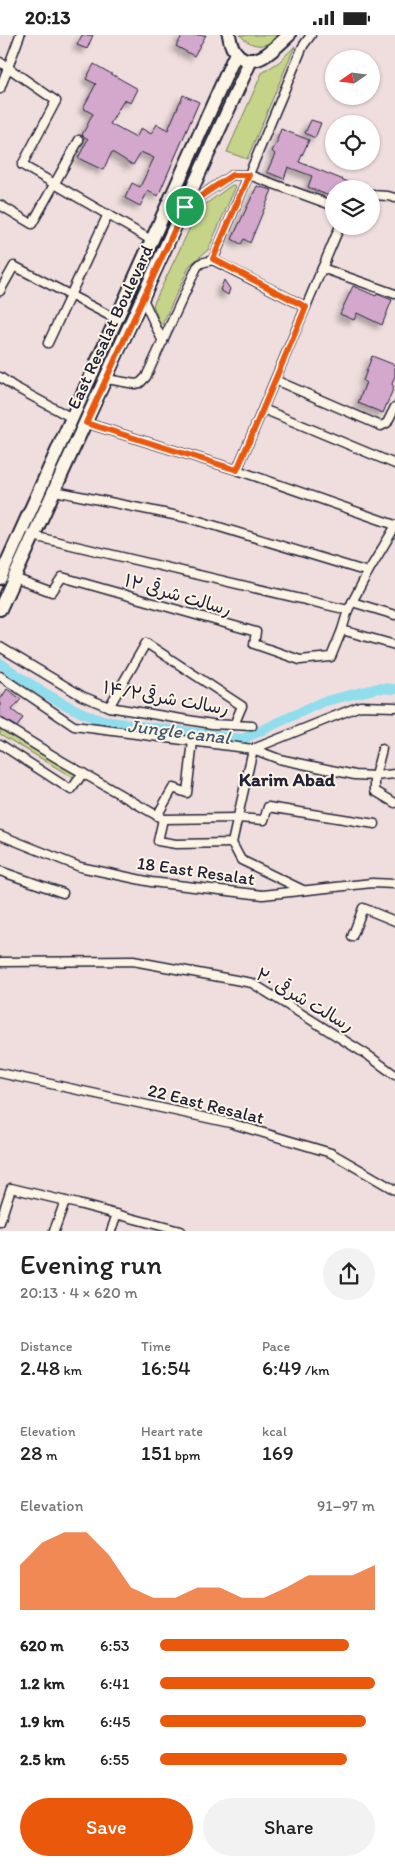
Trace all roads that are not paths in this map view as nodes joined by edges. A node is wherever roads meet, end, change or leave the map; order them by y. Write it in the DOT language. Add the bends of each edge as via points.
graph roads {
  1 [pos="20,35"];
  2 [pos="229,35"];
  3 [pos="288,35"];
  4 [pos="311,35"];
  5 [pos="236,53"];
  6 [pos="251,60"];
  7 [pos="0,62"];
  8 [pos="9,67"];
  9 [pos="0,89"];
  10 [pos="197,138"];
  11 [pos="79,139"];
  12 [pos="213,145"];
  13 [pos="249,175"];
  14 [pos="54,184"];
  15 [pos="380,196"];
  16 [pos="395,198"];
  17 [pos="325,203"];
  18 [pos="0,205"];
  19 [pos="185,207"];
  20 [pos="108,214"];
  21 [pos="336,235"];
  22 [pos="151,240"];
  23 [pos="213,259"];
  24 [pos="322,269"];
  25 [pos="0,291"];
  26 [pos="395,294"];
  27 [pos="70,295"];
  28 [pos="143,299"];
  29 [pos="306,307"];
  30 [pos="116,319"];
  31 [pos="163,342"];
  32 [pos="48,343"];
  33 [pos="0,377"];
  34 [pos="107,379"];
  35 [pos="275,380"];
  36 [pos="395,407"];
  37 [pos="263,409"];
  38 [pos="72,418"];
  39 [pos="86,423"];
  40 [pos="395,464"];
  41 [pos="237,470"];
  42 [pos="55,491"];
  43 [pos="395,526"];
  44 [pos="33,536"];
  45 [pos="368,572"];
  46 [pos="5,576"];
  47 [pos="352,602"];
  48 [pos="0,609"];
  49 [pos="348,610"];
  50 [pos="395,615"];
  51 [pos="342,630"];
  52 [pos="395,645"];
  53 [pos="0,647"];
  54 [pos="0,676"];
  55 [pos="109,707"];
  56 [pos="395,707"];
  57 [pos="0,723"];
  58 [pos="234,725"];
  59 [pos="252,726"];
  60 [pos="193,741"];
  61 [pos="0,744"];
  62 [pos="252,749"];
  63 [pos="382,749"];
  64 [pos="83,773"];
  65 [pos="395,774"];
  66 [pos="375,777"];
  67 [pos="395,803"];
  68 [pos="160,818"];
  69 [pos="237,818"];
  70 [pos="375,824"];
  71 [pos="0,835"];
  72 [pos="232,843"];
  73 [pos="0,871"];
  74 [pos="395,884"];
  75 [pos="304,890"];
  76 [pos="63,893"];
  77 [pos="395,921"];
  78 [pos="352,937"];
  79 [pos="0,962"];
  80 [pos="0,1073"];
  81 [pos="395,1075"];
  82 [pos="395,1190"];
  83 [pos="65,1201"];
  84 [pos="117,1214"];
  85 [pos="0,1222"];
  86 [pos="54,1231"];
  87 [pos="111,1231"];
  88 [pos="180,1231"];
  1 -- 8 [label="street"];
  2 -- 5 [label="main road"];
  3 -- 6 [label="main road" via="274,49"];
  4 -- 13 [label="street" via="303,46"];
  5 -- 6 [label="main road" via="242,59"];
  5 -- 10 [label="main road, East Resalat Boulevard"];
  6 -- 12 [label="main road, East Resalat Boulevard"];
  7 -- 8 [label="street"];
  8 -- 9 [label="street"];
  8 -- 14 [label="street" via="56,101 22,165"];
  10 -- 12 [label="main road"];
  10 -- 22 [label="main road, East Resalat Boulevard"];
  11 -- 14 [label="street"];
  12 -- 19 [label="main road, East Resalat Boulevard"];
  13 -- 17 [label="street"];
  13 -- 19 [label="street" via="232,175"];
  13 -- 23 [label="street"];
  14 -- 18 [label="street" via="32,223"];
  14 -- 20 [label="street"];
  15 -- 16 [label="street"];
  19 -- 28 [label="main road, East Resalat Boulevard"];
  20 -- 22 [label="street"];
  20 -- 27 [label="street"];
  21 -- 24 [label="street"];
  22 -- 30 [label="main road, East Resalat Boulevard"];
  23 -- 29 [label="street"];
  23 -- 31 [label="street" via="197,267"];
  24 -- 26 [label="street"];
  24 -- 29 [label="street"];
  25 -- 27 [label="street" via="14,267"];
  27 -- 30 [label="street"];
  27 -- 32 [label="street"];
  28 -- 31 [label="street"];
  28 -- 34 [label="main road, East Resalat Boulevard"];
  29 -- 35 [label="street"];
  30 -- 38 [label="main road, East Resalat Boulevard"];
  31 -- 34 [label="street" via="140,383"];
  33 -- 38 [label="street"];
  34 -- 39 [label="main road, East Resalat Boulevard"];
  35 -- 36 [label="street" via="380,426 387,423"];
  35 -- 37 [label="street"];
  37 -- 40 [label="street"];
  37 -- 41 [label="street"];
  38 -- 46 [label="main road, East Resalat Boulevard"];
  39 -- 41 [label="street"];
  39 -- 42 [label="main road, East Resalat Boulevard"];
  41 -- 43 [label="street"];
  42 -- 44 [label="main road, East Resalat Boulevard"];
  42 -- 45 [label="street" via="194,519"];
  43 -- 45 [label="street"];
  44 -- 46 [label="main road, East Resalat Boulevard"];
  44 -- 49 [label="street"];
  45 -- 47 [label="street"];
  46 -- 48 [label="main road, East Resalat Boulevard"];
  46 -- 51 [label="street, رسالت شرقی ۱۲" via="52,592 62,577 256,633 254,644 300,660 331,657"];
  47 -- 49 [label="street"];
  47 -- 50 [label="street"];
  49 -- 51 [label="street"];
  51 -- 52 [label="street"];
  53 -- 55 [label="street, رسالت شرقی۱۴/۲" via="82,696"];
  54 -- 60 [label="street" via="74,725"];
  55 -- 58 [label="street, رسالت شرقی۱۴/۲" via="212,725"];
  55 -- 58 [label="street" via="146,643 242,706"];
  56 -- 62 [label="street" via="360,706"];
  57 -- 64 [label="street"];
  58 -- 59 [label="street, رسالت شرقی۱۴/۲"];
  60 -- 62 [label="street"];
  60 -- 68 [label="street" via="187,793 173,788"];
  61 -- 64 [label="street" via="70,789"];
  62 -- 66 [label="street" via="279,759"];
  62 -- 69 [label="street"];
  63 -- 66 [label="street"];
  64 -- 68 [label="street"];
  65 -- 66 [label="street"];
  66 -- 67 [label="street" via="375,791"];
  68 -- 69 [label="street"];
  68 -- 72 [label="street" via="158,841"];
  69 -- 70 [label="street" via="264,820 268,807"];
  69 -- 72 [label="street"];
  71 -- 75 [label="street, 18 East Resalat" via="80,867 152,882 263,895"];
  72 -- 75 [label="street" via="241,860"];
  73 -- 76 [label="street"];
  74 -- 75 [label="street, 18 East Resalat" via="372,883"];
  77 -- 78 [label="street" via="363,908"];
  79 -- 81 [label="street" via="133,961 252,983 369,1055"];
  80 -- 82 [label="street, 22 East Resalat" via="230,1123 331,1153"];
  83 -- 84 [label="street"];
  83 -- 85 [label="street" via="11,1188"];
  83 -- 86 [label="street"];
  84 -- 87 [label="street"];
  84 -- 88 [label="street"];
}
